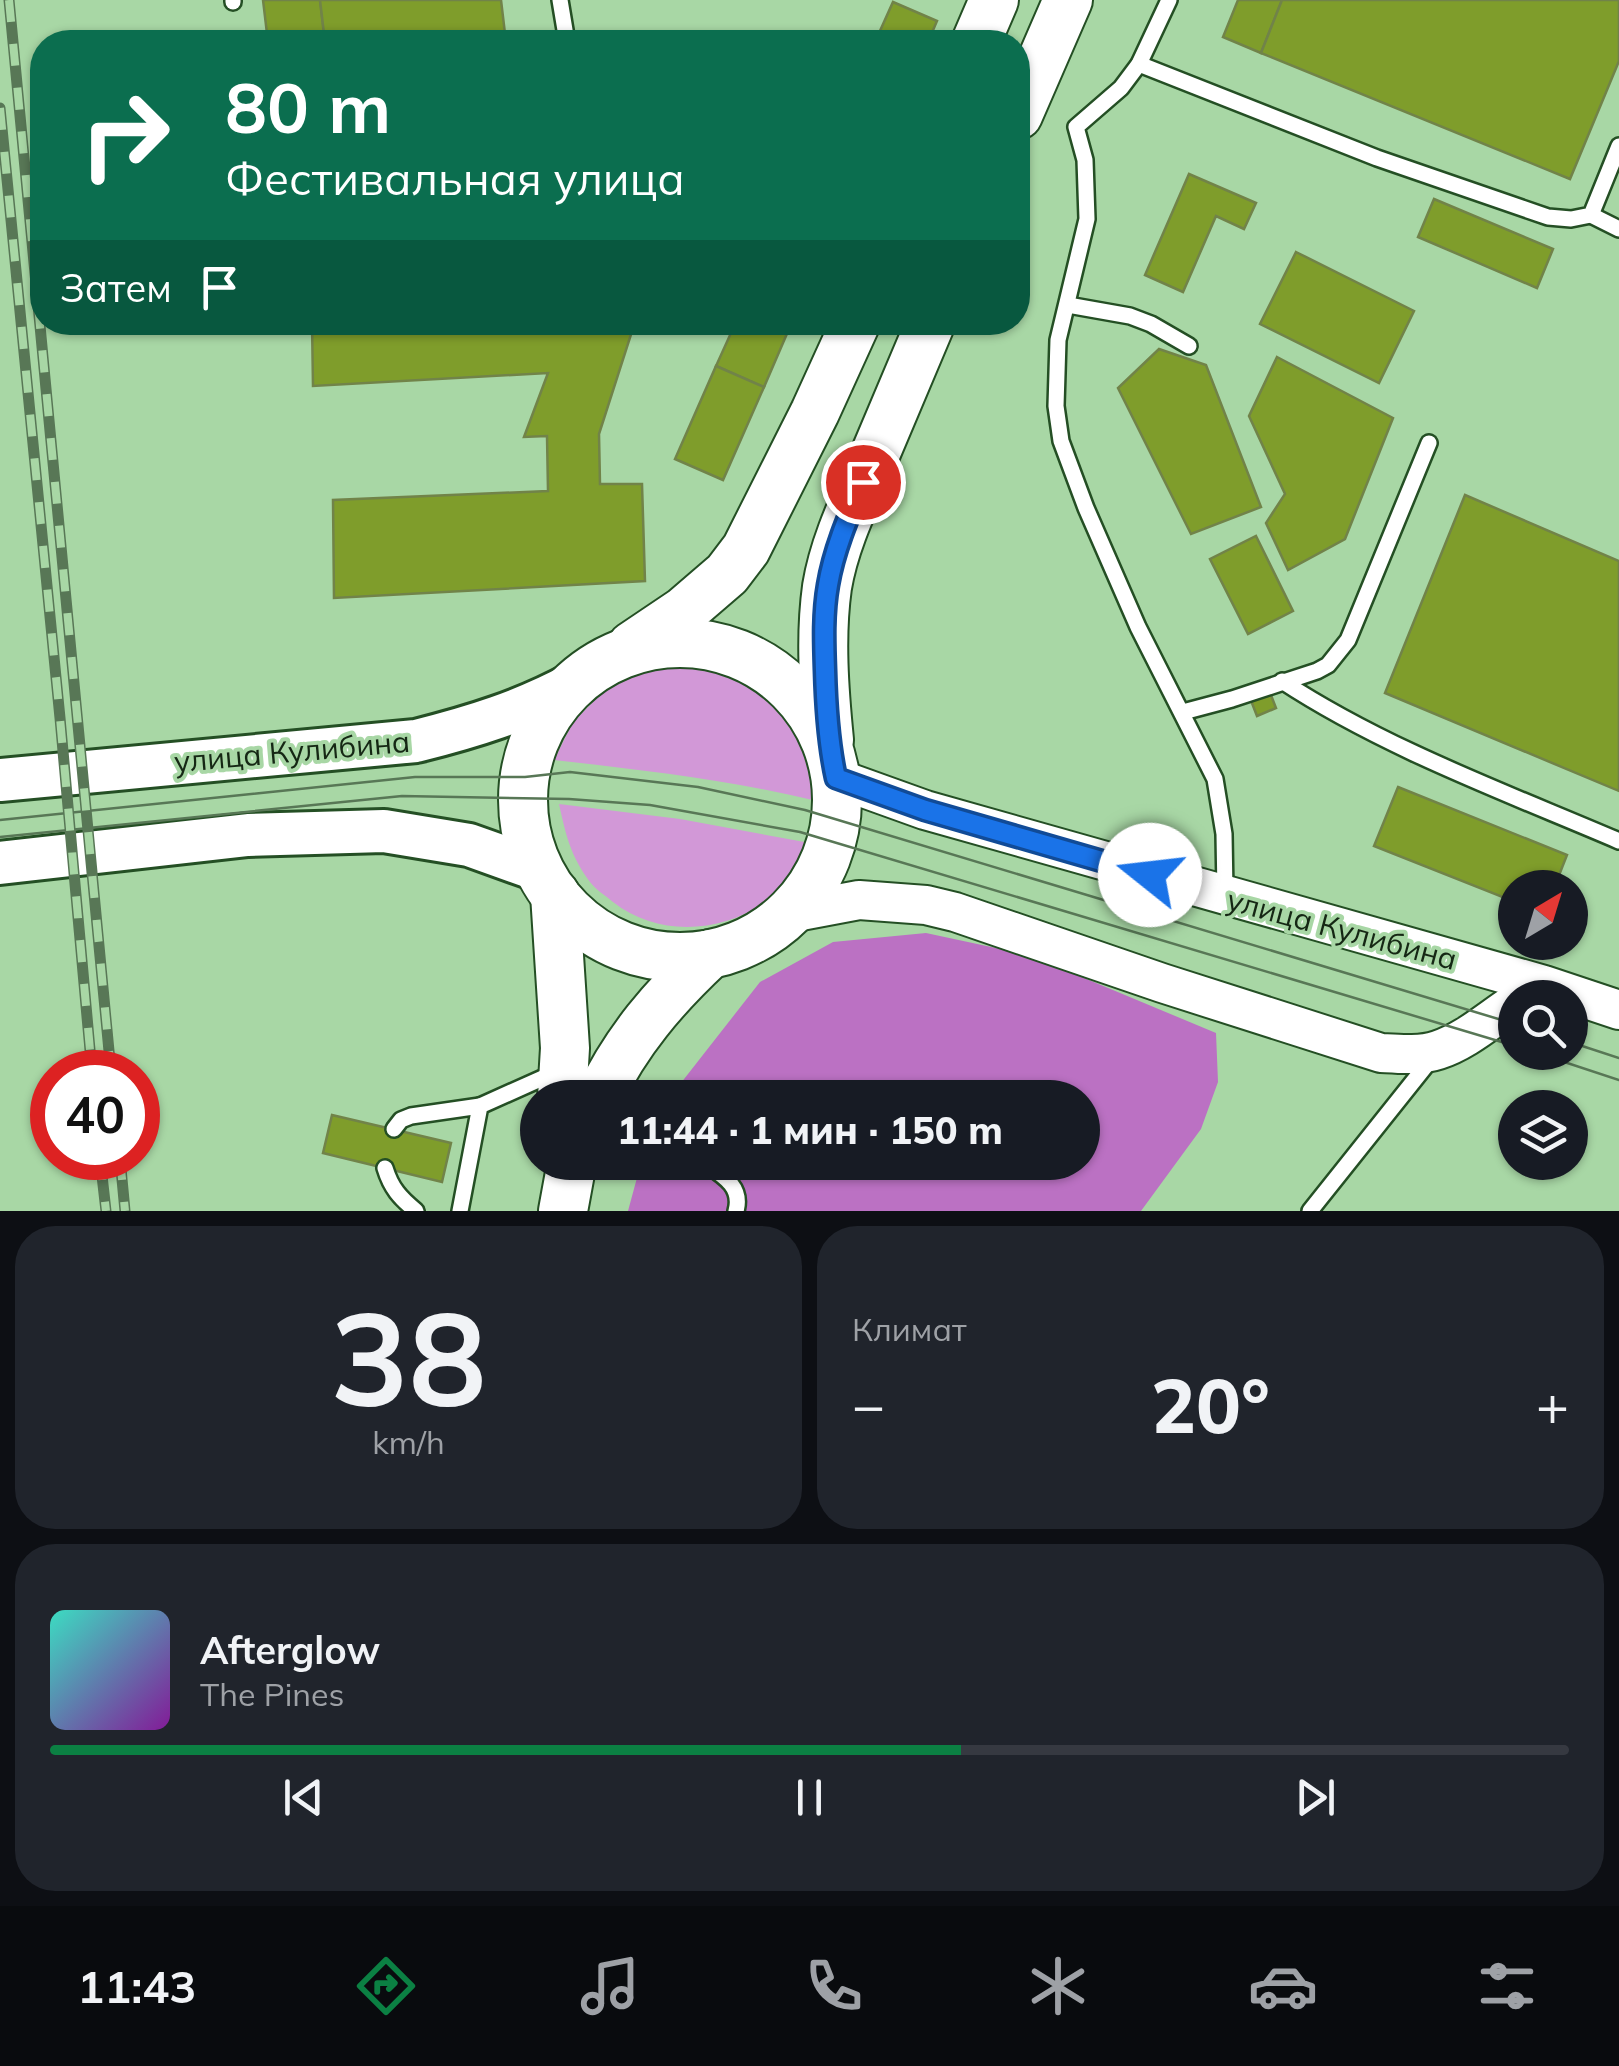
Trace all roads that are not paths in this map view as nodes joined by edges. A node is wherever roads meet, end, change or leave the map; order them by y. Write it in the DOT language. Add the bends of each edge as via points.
graph roads {
  1 [pos="560,0"];
  2 [pos="994,0"];
  3 [pos="1068,0"];
  4 [pos="1169,0"];
  5 [pos="565,30"];
  6 [pos="981,30"];
  7 [pos="1139,64"];
  8 [pos="1030,87"];
  9 [pos="1619,146"];
  10 [pos="1591,215"];
  11 [pos="1619,229"];
  12 [pos="1068,306"];
  13 [pos="850,335"];
  14 [pos="925,335"];
  15 [pos="1189,346"];
  16 [pos="1429,442"];
  17 [pos="616,656"];
  18 [pos="1282,681"];
  19 [pos="574,683"];
  20 [pos="1183,712"];
  21 [pos="834,766"];
  22 [pos="0,780"];
  23 [pos="1619,841"];
  24 [pos="0,863"];
  25 [pos="547,882"];
  26 [pos="1226,897"];
  27 [pos="790,912"];
  28 [pos="710,954"];
  29 [pos="1498,985"];
  30 [pos="1588,1005"];
  31 [pos="1619,1010"];
  32 [pos="1498,1015"];
  33 [pos="1437,1050"];
  34 [pos="589,1080"];
  35 [pos="598,1080"];
  36 [pos="520,1100"];
  37 [pos="480,1106"];
  38 [pos="394,1130"];
  39 [pos="385,1168"];
  40 [pos="559,1180"];
  41 [pos="568,1180"];
  42 [pos="729,1180"];
  43 [pos="416,1211"];
  44 [pos="460,1211"];
  45 [pos="560,1211"];
  46 [pos="736,1211"];
  47 [pos="1310,1211"];
  1 -- 5 [label="lane"];
  2 -- 6 [label="main road"];
  3 -- 8 [label="main road"];
  4 -- 7 [label="lane"];
  7 -- 10 [label="lane" via="1548,217"];
  7 -- 12 [label="lane" via="1076,127 1085,160 1086,219"];
  9 -- 10 [label="lane"];
  10 -- 11 [label="lane"];
  12 -- 15 [label="lane" via="1130,316"];
  12 -- 20 [label="lane" via="1056,370 1060,442 1138,627"];
  13 -- 17 [label="main road" via="746,548 684,612"];
  14 -- 21 [label="main road" via="851,510 828,584 825,696"];
  16 -- 18 [label="lane" via="1348,640 1318,671"];
  17 -- 19 [label="main road"];
  17 -- 21 [label="main road" via="676,642 741,654 788,685 813,716"];
  18 -- 20 [label="lane"];
  18 -- 23 [label="lane" via="1382,738"];
  19 -- 22 [label="main road, улица Кулибина" via="521,710 416,741"];
  19 -- 25 [label="main road" via="540,729 525,777 526,831"];
  20 -- 26 [label="lane" via="1215,779"];
  21 -- 26 [label="street, улица Кулибина" via="925,810"];
  21 -- 27 [label="main road" via="836,820 826,859"];
  24 -- 25 [label="main road" via="248,835 384,831 469,845"];
  25 -- 28 [label="main road" via="578,919 624,946 674,957"];
  25 -- 34 [label="main road" via="562,990"];
  26 -- 29 [label="street, улица Кулибина"];
  27 -- 28 [label="main road" via="760,936"];
  27 -- 33 [label="street" via="859,900 926,905 1381,1053"];
  28 -- 35 [label="main road"];
  30 -- 31 [label="street, улица Кулибина"];
  32 -- 33 [label="street"];
  33 -- 47 [label="lane"];
  36 -- 37 [label="lane"];
  37 -- 38 [label="lane" via="411,1116"];
  37 -- 44 [label="lane"];
  39 -- 43 [label="lane" via="399,1198"];
  40 -- 45 [label="main road"];
  41 -- 45 [label="main road"];
  42 -- 46 [label="lane"];
}
